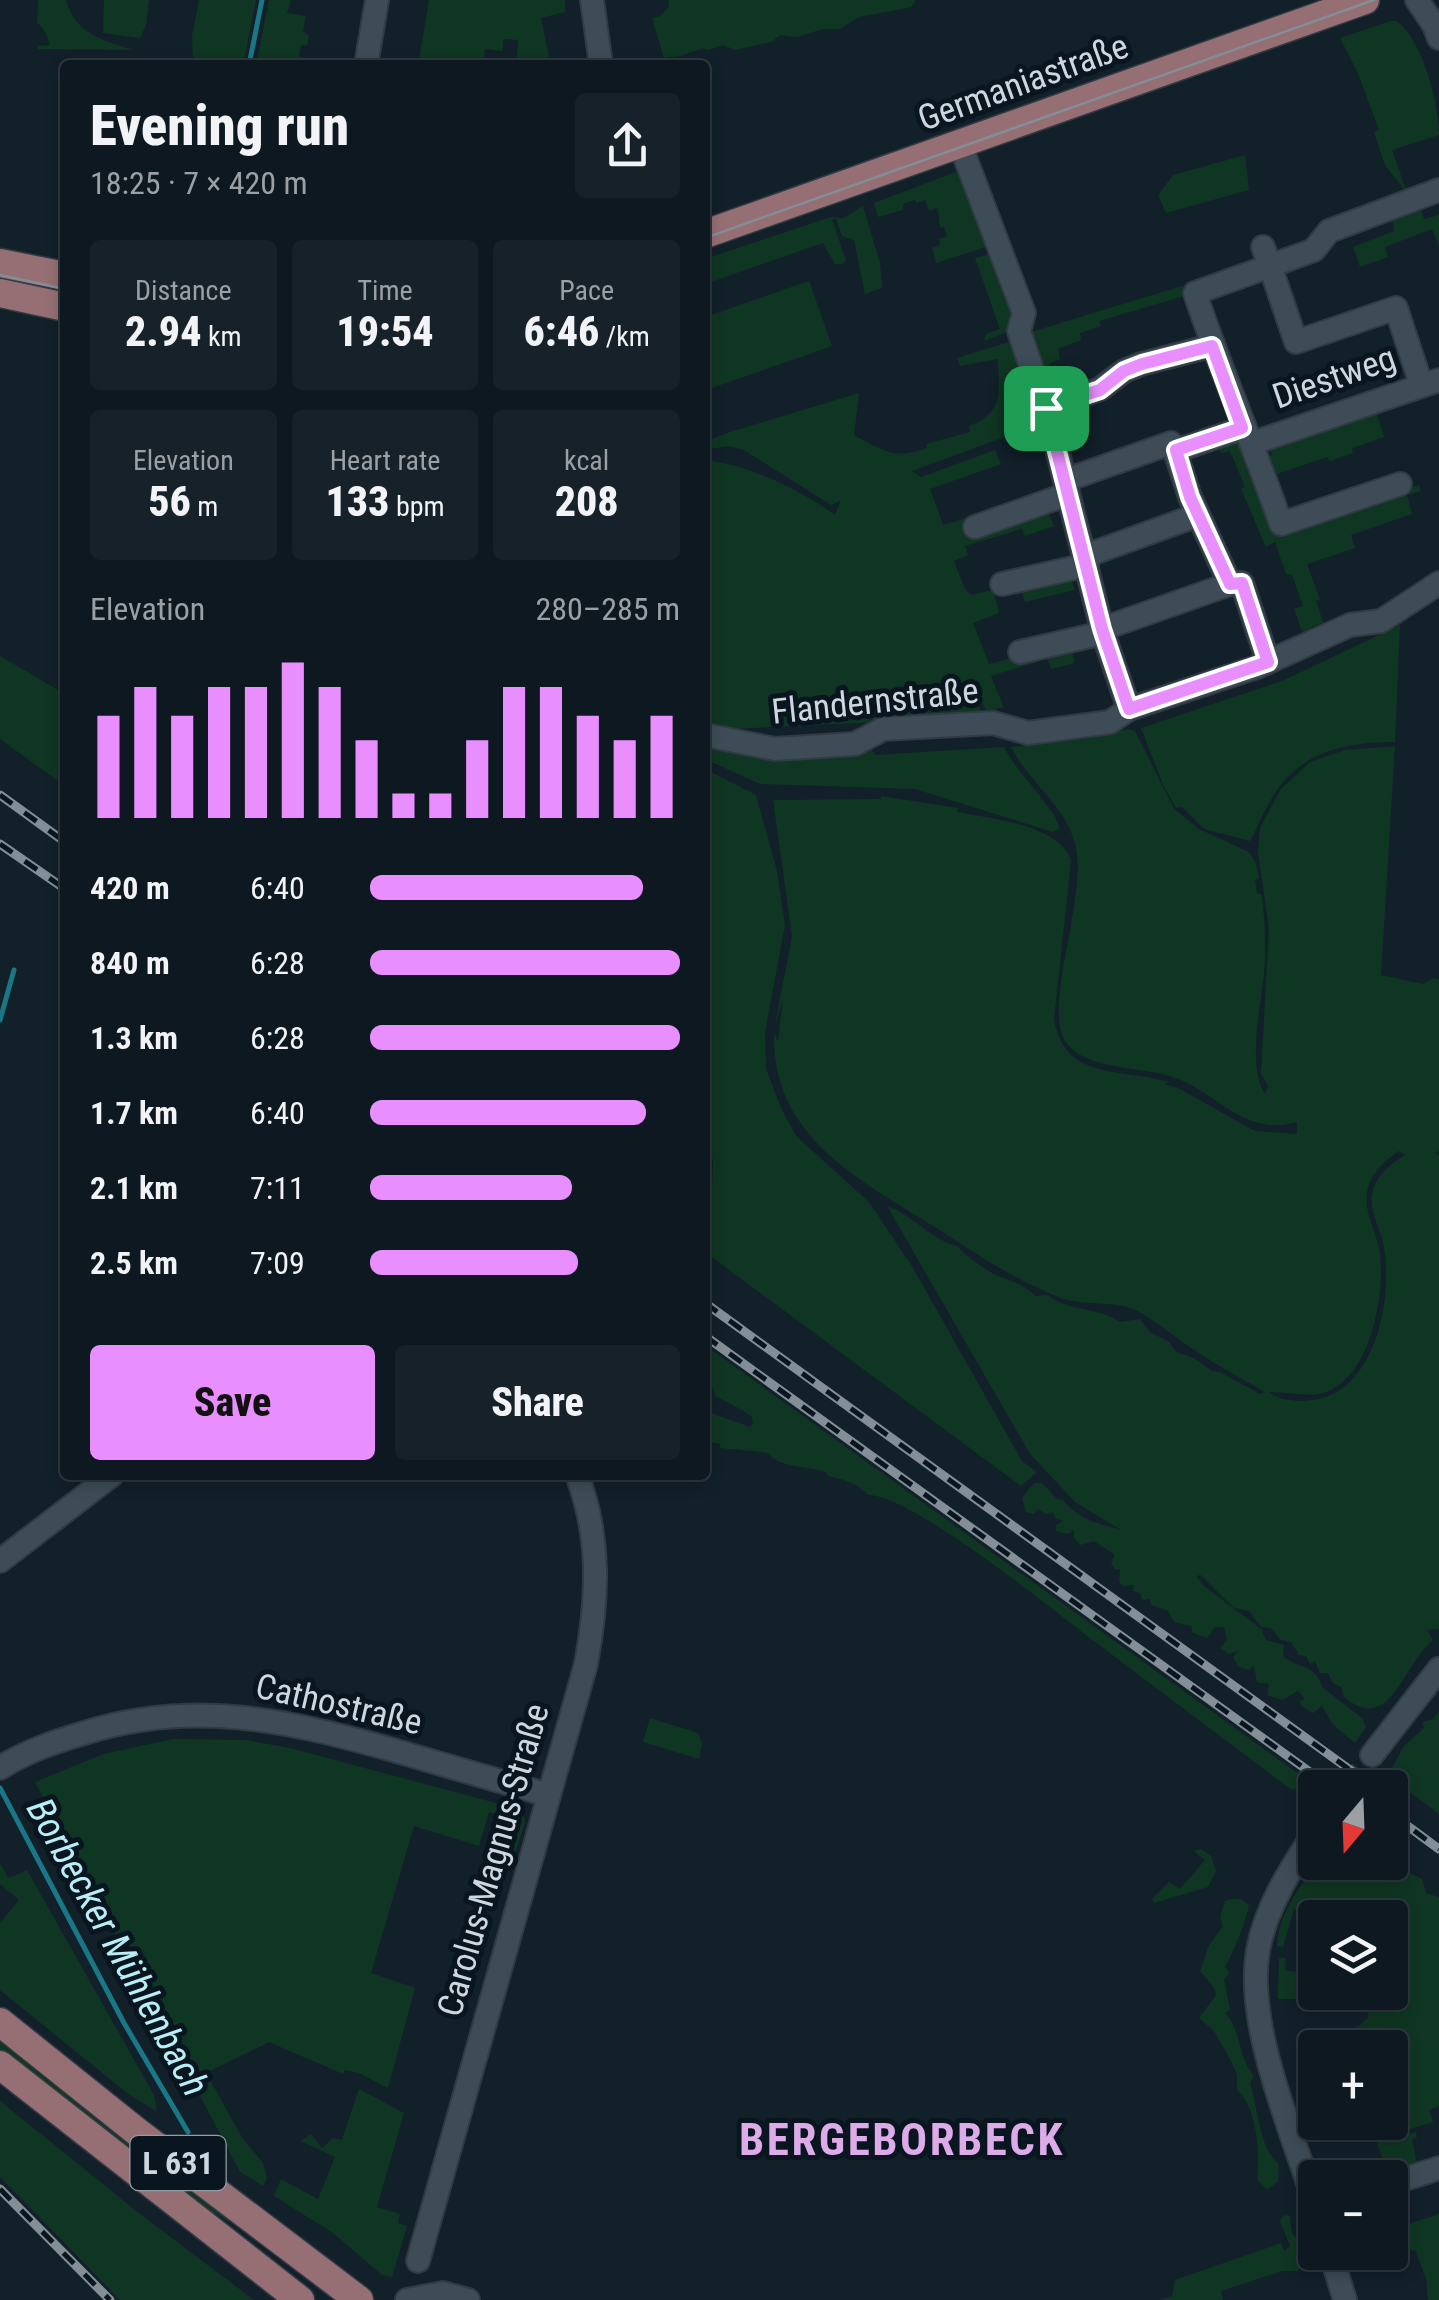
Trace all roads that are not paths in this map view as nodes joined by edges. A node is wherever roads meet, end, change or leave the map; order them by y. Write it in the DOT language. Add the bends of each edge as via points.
graph roads {
  1 [pos="377,0"];
  2 [pos="592,0"];
  3 [pos="1365,0"];
  4 [pos="1418,0"];
  5 [pos="1439,38"];
  6 [pos="367,60"];
  7 [pos="599,60"];
  8 [pos="960,144"];
  9 [pos="1439,190"];
  10 [pos="710,232"];
  11 [pos="1266,256"];
  12 [pos="0,263"];
  13 [pos="60,275"];
  14 [pos="0,294"];
  15 [pos="60,306"];
  16 [pos="1212,346"];
  17 [pos="1430,382"];
  18 [pos="1046,408"];
  19 [pos="1248,436"];
  20 [pos="1176,450"];
  21 [pos="1400,484"];
  22 [pos="1067,487"];
  23 [pos="1198,515"];
  24 [pos="975,527"];
  25 [pos="1086,561"];
  26 [pos="1439,583"];
  27 [pos="1002,584"];
  28 [pos="1230,584"];
  29 [pos="1102,631"];
  30 [pos="1020,652"];
  31 [pos="1268,662"];
  32 [pos="1129,709"];
  33 [pos="710,735"];
  34 [pos="105,1480"];
  35 [pos="580,1480"];
  36 [pos="0,1561"];
  37 [pos="1439,1669"];
  38 [pos="1372,1755"];
  39 [pos="1,1768"];
  40 [pos="548,1795"];
  41 [pos="1298,1859"];
  42 [pos="0,2022"];
  43 [pos="0,2065"];
  44 [pos="1301,2160"];
  45 [pos="1439,2168"];
  46 [pos="1408,2178"];
  47 [pos="418,2262"];
  48 [pos="1336,2270"];
  49 [pos="300,2300"];
  50 [pos="359,2300"];
  51 [pos="407,2300"];
  52 [pos="468,2300"];
  53 [pos="1346,2300"];
  1 -- 6 [label="street"];
  2 -- 7 [label="street"];
  3 -- 8 [label="main road, Germaniastraße"];
  4 -- 5 [label="street"];
  8 -- 10 [label="main road, Germaniastraße"];
  8 -- 18 [label="street" via="1024,313 1019,331"];
  9 -- 11 [label="street" via="1329,231 1314,250"];
  11 -- 16 [label="street" via="1195,293"];
  11 -- 17 [label="street" via="1296,342 1396,308"];
  12 -- 13 [label="main road"];
  14 -- 15 [label="main road"];
  16 -- 18 [label="street" via="1142,364 1100,390"];
  16 -- 19 [label="street"];
  17 -- 19 [label="street, Diestweg"];
  18 -- 22 [label="street"];
  19 -- 20 [label="street, Diestweg"];
  19 -- 21 [label="street" via="1280,524"];
  20 -- 22 [label="street, Diestweg" via="1171,443"];
  20 -- 23 [label="street"];
  22 -- 24 [label="street"];
  22 -- 25 [label="street"];
  23 -- 25 [label="street"];
  23 -- 28 [label="street"];
  25 -- 27 [label="street"];
  25 -- 29 [label="street"];
  26 -- 31 [label="street, Flandernstraße" via="1381,621 1350,625"];
  28 -- 29 [label="street"];
  28 -- 31 [label="street" via="1242,583"];
  29 -- 30 [label="street"];
  29 -- 32 [label="street"];
  31 -- 32 [label="street, Flandernstraße"];
  32 -- 33 [label="street, Flandernstraße" via="1110,722 1028,733 994,723 883,729 855,744 775,749"];
  34 -- 36 [label="street"];
  35 -- 40 [label="street, Carolus-Magnus-Straße" via="596,1555 595,1599 586,1664"];
  37 -- 38 [label="street"];
  39 -- 40 [label="street, Cathostraße" via="46,1743 106,1726 165,1716 244,1716 330,1732"];
  40 -- 47 [label="street, Carolus-Magnus-Straße"];
  41 -- 44 [label="street" via="1269,1914 1255,1992 1264,2044"];
  42 -- 50 [label="main road, L 631"];
  43 -- 49 [label="main road, L 631"];
  45 -- 46 [label="street"];
  48 -- 53 [label="street"];
  51 -- 52 [label="street" via="443,2292"];
}
